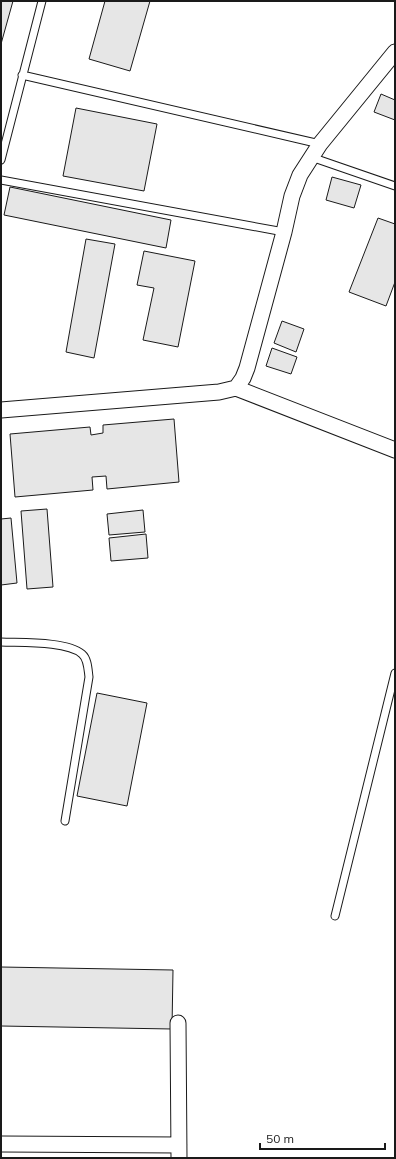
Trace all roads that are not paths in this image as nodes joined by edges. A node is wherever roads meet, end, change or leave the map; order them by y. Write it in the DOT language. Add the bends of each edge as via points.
graph roads {
  1 [pos="42,1"];
  2 [pos="395,52"];
  3 [pos="22,75"];
  4 [pos="320,144"];
  5 [pos="311,157"];
  6 [pos="1,160"];
  7 [pos="1,180"];
  8 [pos="395,186"];
  9 [pos="284,232"];
  10 [pos="236,388"];
  11 [pos="1,410"];
  12 [pos="395,450"];
  13 [pos="1,642"];
  14 [pos="395,674"];
  15 [pos="65,820"];
  16 [pos="335,916"];
  17 [pos="178,1023"];
  18 [pos="1,1144"];
  19 [pos="179,1152"];
  1 -- 3 [label="lane"];
  2 -- 4 [label="street"];
  3 -- 4 [label="lane"];
  3 -- 6 [label="lane"];
  4 -- 5 [label="street"];
  5 -- 8 [label="lane"];
  5 -- 9 [label="street" via="300,175 292,196"];
  7 -- 9 [label="lane"];
  9 -- 10 [label="street" via="248,368"];
  10 -- 11 [label="street" via="219,392"];
  10 -- 12 [label="street"];
  13 -- 15 [label="lane" via="64,646 82,654 87,663 89,677"];
  14 -- 16 [label="lane"];
  17 -- 19 [label="street"];
  18 -- 19 [label="street"];
}
